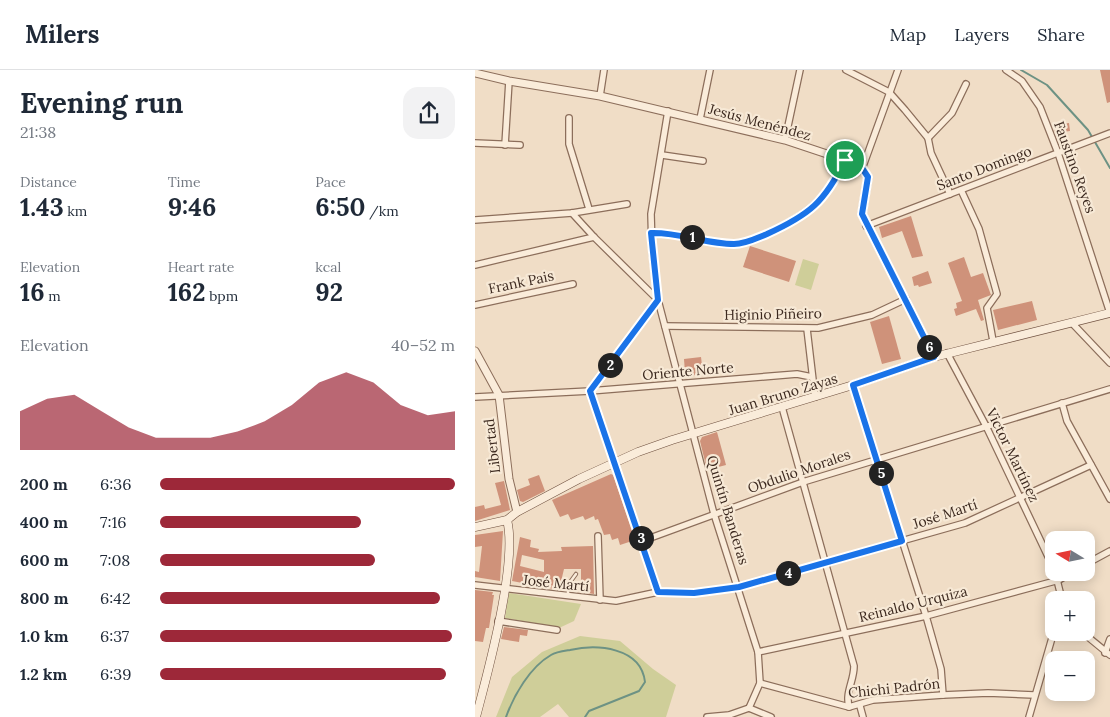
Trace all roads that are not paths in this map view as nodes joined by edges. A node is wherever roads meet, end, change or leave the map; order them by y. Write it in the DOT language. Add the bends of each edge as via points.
graph roads {
  1 [pos="604,70"];
  2 [pos="710,70"];
  3 [pos="801,70"];
  4 [pos="846,70"];
  5 [pos="898,70"];
  6 [pos="1006,70"];
  7 [pos="475,73"];
  8 [pos="858,73"];
  9 [pos="509,81"];
  10 [pos="966,84"];
  11 [pos="889,92"];
  12 [pos="600,96"];
  13 [pos="668,111"];
  14 [pos="569,118"];
  15 [pos="700,119"];
  16 [pos="1110,132"];
  17 [pos="928,138"];
  18 [pos="785,140"];
  19 [pos="475,143"];
  20 [pos="505,145"];
  21 [pos="520,145"];
  22 [pos="1058,153"];
  23 [pos="662,155"];
  24 [pos="845,160"];
  25 [pos="703,162"];
  26 [pos="862,168"];
  27 [pos="961,190"];
  28 [pos="950,194"];
  29 [pos="627,204"];
  30 [pos="589,209"];
  31 [pos="573,213"];
  32 [pos="475,220"];
  33 [pos="867,226"];
  34 [pos="651,233"];
  35 [pos="593,238"];
  36 [pos="475,265"];
  37 [pos="573,284"];
  38 [pos="658,300"];
  39 [pos="906,300"];
  40 [pos="475,305"];
  41 [pos="1110,313"];
  42 [pos="1072,323"];
  43 [pos="665,326"];
  44 [pos="807,328"];
  45 [pos="993,341"];
  46 [pos="475,351"];
  47 [pos="947,354"];
  48 [pos="934,357"];
  49 [pos="1110,362"];
  50 [pos="812,377"];
  51 [pos="681,384"];
  52 [pos="853,385"];
  53 [pos="1110,389"];
  54 [pos="590,391"];
  55 [pos="499,395"];
  56 [pos="475,397"];
  57 [pos="815,397"];
  58 [pos="1062,403"];
  59 [pos="782,407"];
  60 [pos="986,426"];
  61 [pos="693,434"];
  62 [pos="877,459"];
  63 [pos="614,463"];
  64 [pos="1091,465"];
  65 [pos="803,482"];
  66 [pos="1022,499"];
  67 [pos="1110,499"];
  68 [pos="517,512"];
  69 [pos="714,514"];
  70 [pos="507,520"];
  71 [pos="475,527"];
  72 [pos="598,536"];
  73 [pos="642,541"];
  74 [pos="902,541"];
  75 [pos="1045,549"];
  76 [pos="1110,551"];
  77 [pos="1095,559"];
  78 [pos="826,562"];
  79 [pos="576,574"];
  80 [pos="1055,581"];
  81 [pos="475,585"];
  82 [pos="739,587"];
  83 [pos="504,589"];
  84 [pos="658,592"];
  85 [pos="567,596"];
  86 [pos="600,600"];
  87 [pos="926,616"];
  88 [pos="498,621"];
  89 [pos="557,630"];
  90 [pos="845,633"];
  91 [pos="1110,639"];
  92 [pos="1051,641"];
  93 [pos="1092,641"];
  94 [pos="758,652"];
  95 [pos="1107,654"];
  96 [pos="760,683"];
  97 [pos="943,695"];
  98 [pos="1034,695"];
  99 [pos="860,706"];
  100 [pos="849,707"];
  101 [pos="749,708"];
  102 [pos="476,717"];
  103 [pos="707,717"];
  104 [pos="771,717"];
  105 [pos="863,717"];
  106 [pos="1029,717"];
  1 -- 12 [label="street"];
  2 -- 15 [label="street"];
  3 -- 18 [label="street"];
  4 -- 8 [label="street"];
  5 -- 11 [label="street"];
  6 -- 22 [label="street, Faustino Reyes" via="1031,92"];
  7 -- 9 [label="street, Jesús Menéndez"];
  8 -- 11 [label="street"];
  9 -- 12 [label="street, Jesús Menéndez"];
  9 -- 20 [label="street"];
  10 -- 17 [label="street" via="952,112"];
  11 -- 17 [label="street"];
  11 -- 26 [label="street"];
  12 -- 13 [label="street, Jesús Menéndez"];
  13 -- 15 [label="street, Jesús Menéndez"];
  13 -- 23 [label="street, Quintín Banderas"];
  14 -- 30 [label="street" via="569,144"];
  15 -- 18 [label="street, Jesús Menéndez"];
  16 -- 22 [label="street, Santo Domingo"];
  17 -- 28 [label="street" via="931,153"];
  18 -- 24 [label="street, Jesús Menéndez"];
  19 -- 20 [label="street"];
  20 -- 21 [label="street"];
  22 -- 27 [label="street, Santo Domingo"];
  22 -- 41 [label="street, Faustino Reyes"];
  23 -- 25 [label="street"];
  23 -- 34 [label="street, Quintín Banderas" via="651,214"];
  24 -- 26 [label="street, Jesús Menéndez"];
  24 -- 34 [label="street" via="834,183 819,202 795,221 756,238 737,244 722,244 668,233"];
  26 -- 33 [label="street" via="868,177 862,214"];
  27 -- 28 [label="street, Santo Domingo"];
  27 -- 45 [label="street" via="979,229 997,294 987,308"];
  28 -- 33 [label="street, Santo Domingo"];
  29 -- 30 [label="street"];
  30 -- 31 [label="street"];
  31 -- 32 [label="street"];
  31 -- 35 [label="street"];
  33 -- 39 [label="street"];
  34 -- 38 [label="street, Quintín Banderas"];
  35 -- 36 [label="street"];
  35 -- 38 [label="street"];
  37 -- 40 [label="street, Frank Pais"];
  38 -- 43 [label="street, Quintín Banderas"];
  38 -- 54 [label="street"];
  39 -- 44 [label="street, Higinio Piñeiro" via="872,315"];
  39 -- 48 [label="street"];
  41 -- 42 [label="main road, Juan Bruno Zayas"];
  42 -- 45 [label="main road, Juan Bruno Zayas"];
  42 -- 49 [label="street"];
  43 -- 44 [label="street, Higinio Piñeiro"];
  43 -- 51 [label="street, Quintín Banderas"];
  44 -- 50 [label="street"];
  45 -- 47 [label="main road, Juan Bruno Zayas"];
  46 -- 55 [label="street, Libertad"];
  47 -- 48 [label="main road, Juan Bruno Zayas"];
  47 -- 60 [label="street, Victor Martínez"];
  48 -- 52 [label="main road, Juan Bruno Zayas"];
  50 -- 51 [label="street, Oriente Norte" via="797,374"];
  50 -- 57 [label="street"];
  51 -- 54 [label="street, Oriente Norte"];
  51 -- 61 [label="street, Quintín Banderas"];
  52 -- 57 [label="main road, Juan Bruno Zayas"];
  52 -- 62 [label="street"];
  53 -- 58 [label="street, Obdulio Morales"];
  54 -- 55 [label="street, Oriente Norte"];
  54 -- 63 [label="street"];
  55 -- 56 [label="street, Oriente Norte"];
  55 -- 68 [label="street, Libertad" via="509,479"];
  57 -- 59 [label="main road, Juan Bruno Zayas"];
  58 -- 60 [label="street, Obdulio Morales"];
  58 -- 64 [label="street" via="1067,421"];
  59 -- 61 [label="main road, Juan Bruno Zayas"];
  59 -- 65 [label="street"];
  60 -- 62 [label="street, Obdulio Morales"];
  60 -- 66 [label="street, Victor Martínez"];
  61 -- 63 [label="main road, Juan Bruno Zayas"];
  61 -- 69 [label="street, Quintín Banderas"];
  62 -- 65 [label="street, Obdulio Morales"];
  62 -- 74 [label="street"];
  63 -- 68 [label="main road, Juan Bruno Zayas"];
  63 -- 73 [label="street"];
  64 -- 66 [label="street, José Martí"];
  64 -- 67 [label="street"];
  65 -- 69 [label="street, Obdulio Morales"];
  65 -- 78 [label="street"];
  66 -- 74 [label="street, José Martí" via="965,523"];
  66 -- 75 [label="street, Victor Martínez"];
  68 -- 70 [label="main road, Juan Bruno Zayas"];
  69 -- 73 [label="street, Obdulio Morales"];
  69 -- 82 [label="street, Quintín Banderas"];
  70 -- 71 [label="main road, Juan Bruno Zayas"];
  70 -- 83 [label="main road" via="510,536"];
  72 -- 86 [label="street"];
  73 -- 84 [label="street"];
  74 -- 78 [label="street, José Martí"];
  74 -- 87 [label="street"];
  76 -- 77 [label="street"];
  78 -- 82 [label="street, José Martí"];
  78 -- 90 [label="street"];
  79 -- 85 [label="lane" via="568,585"];
  80 -- 87 [label="street, Reinaldo Urquiza"];
  81 -- 83 [label="street, José Martí"];
  82 -- 84 [label="street, José Martí" via="694,593"];
  82 -- 94 [label="street, Quintín Banderas"];
  83 -- 85 [label="street, José Martí"];
  83 -- 88 [label="main road"];
  84 -- 86 [label="street, José Martí" via="616,601"];
  85 -- 86 [label="street, José Martí"];
  87 -- 90 [label="street, Reinaldo Urquiza"];
  87 -- 97 [label="street" via="941,669"];
  88 -- 89 [label="street"];
  88 -- 102 [label="main road"];
  90 -- 94 [label="street, Reinaldo Urquiza"];
  90 -- 100 [label="street" via="854,666 847,698"];
  91 -- 95 [label="street"];
  92 -- 98 [label="street"];
  93 -- 95 [label="street"];
  94 -- 96 [label="street, Quintín Banderas"];
  96 -- 100 [label="street, Chichi Padrón"];
  96 -- 101 [label="street, Quintín Banderas"];
  97 -- 98 [label="street, Chichi Padrón"];
  97 -- 99 [label="street, Chichi Padrón" via="873,700"];
  98 -- 106 [label="street"];
  99 -- 100 [label="street, Chichi Padrón"];
  99 -- 105 [label="street"];
  101 -- 103 [label="street" via="729,715"];
  101 -- 104 [label="street"];
}
